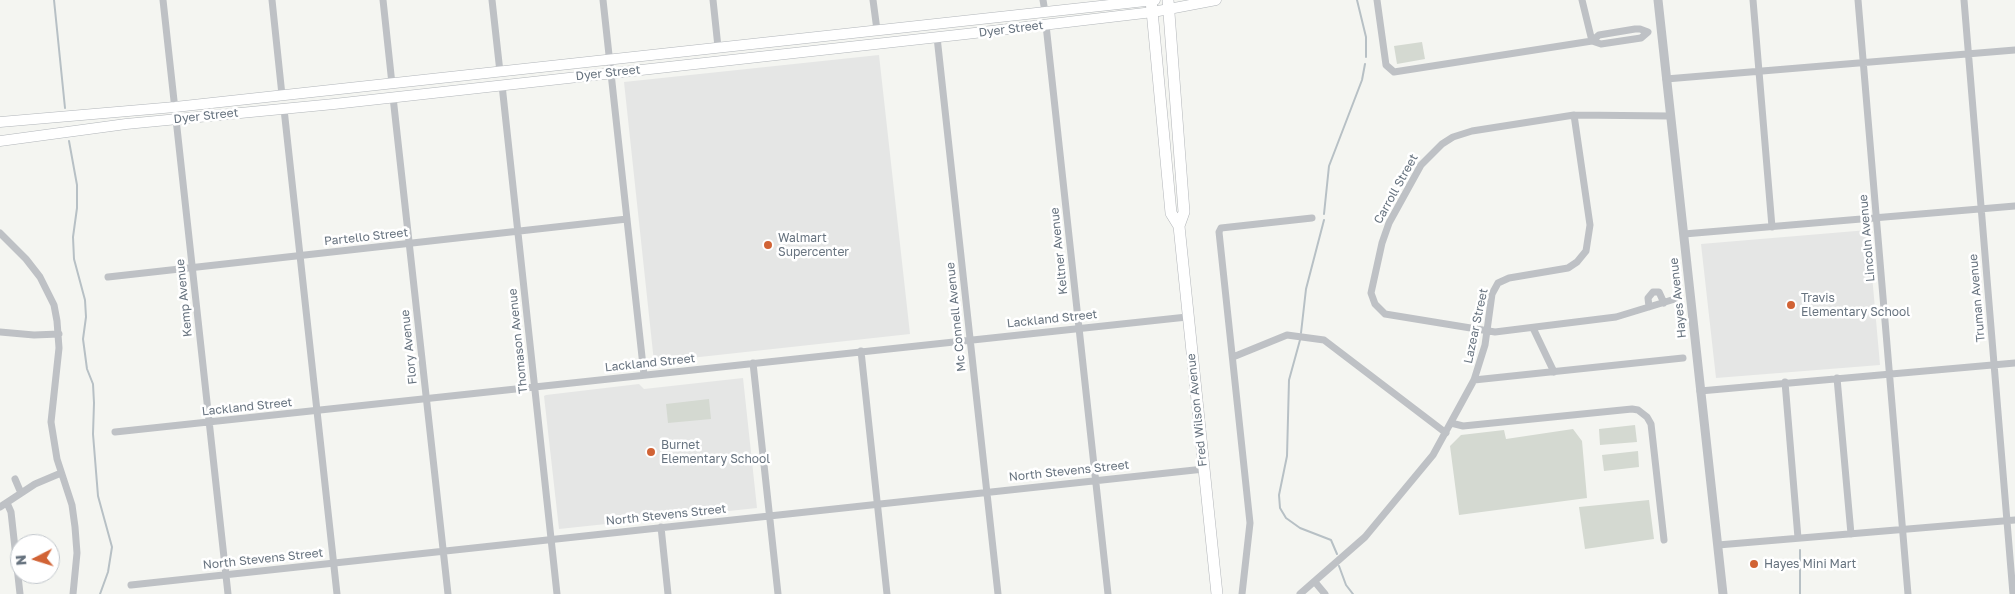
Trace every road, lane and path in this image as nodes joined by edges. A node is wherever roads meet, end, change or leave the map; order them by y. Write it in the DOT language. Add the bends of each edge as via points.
graph roads {
  1 [pos="163,0"];
  2 [pos="272,0"];
  3 [pos="383,0"];
  4 [pos="492,0"];
  5 [pos="603,0"];
  6 [pos="713,0"];
  7 [pos="873,0"];
  8 [pos="1043,0"];
  9 [pos="1155,0"];
  10 [pos="1216,0"];
  11 [pos="1377,0"];
  12 [pos="1582,0"];
  13 [pos="1658,0"];
  14 [pos="1753,0"];
  15 [pos="1858,0"];
  16 [pos="1964,0"];
  17 [pos="1152,4"];
  18 [pos="1169,5"];
  19 [pos="1044,12"];
  20 [pos="969,20"];
  21 [pos="1046,25"];
  22 [pos="1017,28"];
  23 [pos="877,30"];
  24 [pos="1661,30"];
  25 [pos="938,37"];
  26 [pos="1592,41"];
  27 [pos="763,42"];
  28 [pos="718,47"];
  29 [pos="843,47"];
  30 [pos="2015,50"];
  31 [pos="1968,54"];
  32 [pos="610,60"];
  33 [pos="720,61"];
  34 [pos="1864,63"];
  35 [pos="500,72"];
  36 [pos="611,72"];
  37 [pos="1759,72"];
  38 [pos="437,79"];
  39 [pos="1666,79"];
  40 [pos="392,84"];
  41 [pos="502,85"];
  42 [pos="282,95"];
  43 [pos="393,97"];
  44 [pos="334,104"];
  45 [pos="175,107"];
  46 [pos="284,109"];
  47 [pos="1574,115"];
  48 [pos="1670,116"];
  49 [pos="176,119"];
  50 [pos="0,122"];
  51 [pos="0,141"];
  52 [pos="2015,206"];
  53 [pos="1981,209"];
  54 [pos="1312,218"];
  55 [pos="1877,218"];
  56 [pos="626,219"];
  57 [pos="1179,226"];
  58 [pos="1772,226"];
  59 [pos="518,231"];
  60 [pos="0,233"];
  61 [pos="1684,234"];
  62 [pos="409,243"];
  63 [pos="300,255"];
  64 [pos="192,267"];
  65 [pos="108,277"];
  66 [pos="1675,299"];
  67 [pos="1664,303"];
  68 [pos="1650,308"];
  69 [pos="1187,316"];
  70 [pos="1078,328"];
  71 [pos="1533,328"];
  72 [pos="0,332"];
  73 [pos="1488,332"];
  74 [pos="59,334"];
  75 [pos="970,340"];
  76 [pos="861,351"];
  77 [pos="1233,357"];
  78 [pos="1683,358"];
  79 [pos="753,363"];
  80 [pos="2015,363"];
  81 [pos="1994,364"];
  82 [pos="1554,372"];
  83 [pos="1890,373"];
  84 [pos="644,375"];
  85 [pos="1838,378"];
  86 [pos="1474,380"];
  87 [pos="1785,382"];
  88 [pos="535,387"];
  89 [pos="1700,391"];
  90 [pos="426,399"];
  91 [pos="317,410"];
  92 [pos="209,422"];
  93 [pos="1451,423"];
  94 [pos="115,432"];
  95 [pos="1446,433"];
  96 [pos="1204,469"];
  97 [pos="61,473"];
  98 [pos="15,479"];
  99 [pos="1095,480"];
  100 [pos="987,491"];
  101 [pos="21,493"];
  102 [pos="8,503"];
  103 [pos="878,503"];
  104 [pos="0,507"];
  105 [pos="769,515"];
  106 [pos="2015,520"];
  107 [pos="2006,521"];
  108 [pos="661,527"];
  109 [pos="1902,530"];
  110 [pos="1851,534"];
  111 [pos="1798,538"];
  112 [pos="551,539"];
  113 [pos="1664,540"];
  114 [pos="1718,545"];
  115 [pos="443,551"];
  116 [pos="334,563"];
  117 [pos="226,574"];
  118 [pos="1315,582"];
  119 [pos="131,585"];
  120 [pos="20,594"];
  121 [pos="72,594"];
  122 [pos="228,594"];
  123 [pos="337,594"];
  124 [pos="448,594"];
  125 [pos="557,594"];
  126 [pos="668,594"];
  127 [pos="778,594"];
  128 [pos="887,594"];
  129 [pos="998,594"];
  130 [pos="1108,594"];
  131 [pos="1217,594"];
  132 [pos="1242,594"];
  133 [pos="1300,594"];
  134 [pos="1325,594"];
  135 [pos="1722,594"];
  136 [pos="1908,594"];
  137 [pos="2013,594"];
  1 -- 45 [label="street, Kemp Avenue"];
  2 -- 42 [label="street"];
  3 -- 40 [label="street"];
  4 -- 35 [label="street"];
  5 -- 32 [label="street"];
  6 -- 28 [label="street"];
  7 -- 23 [label="street"];
  8 -- 19 [label="street"];
  9 -- 17 [label="main road, Dyer Street"];
  10 -- 18 [label="main road, Dyer Street"];
  11 -- 26 [label="street" via="1386,65 1391,71"];
  12 -- 26 [label="street"];
  13 -- 24 [label="street, Hayes Avenue"];
  14 -- 37 [label="street"];
  15 -- 34 [label="street, Lincoln Avenue"];
  16 -- 31 [label="street, Truman Avenue"];
  17 -- 18 [label="main road, Dyer Street"];
  17 -- 19 [label="main road, Dyer Street"];
  17 -- 21 [label="main road, Dyer Street"];
  17 -- 57 [label="main road, Fred Wilson Avenue" via="1171,213"];
  18 -- 57 [label="main road, Fred Wilson Avenue" via="1184,212"];
  19 -- 20 [label="main road, Dyer Street"];
  19 -- 22 [label="main road" via="1041,20 1030,21"];
  20 -- 23 [label="main road, Dyer Street"];
  20 -- 25 [label="main road" via="957,27 940,30"];
  21 -- 22 [label="main road, Dyer Street"];
  21 -- 70 [label="street, Keltner Avenue"];
  22 -- 25 [label="main road, Dyer Street"];
  23 -- 27 [label="main road, Dyer Street"];
  23 -- 29 [label="main road" via="875,36 848,42"];
  24 -- 26 [label="street" via="1648,32 1640,29 1599,35"];
  24 -- 39 [label="street, Hayes Avenue"];
  25 -- 29 [label="main road, Dyer Street"];
  25 -- 75 [label="street, Mc Connell Avenue"];
  27 -- 28 [label="main road, Dyer Street"];
  27 -- 33 [label="main road" via="753,49 724,54"];
  28 -- 32 [label="main road, Dyer Street"];
  29 -- 33 [label="main road, Dyer Street"];
  30 -- 31 [label="street"];
  31 -- 34 [label="street"];
  31 -- 53 [label="street, Truman Avenue"];
  32 -- 35 [label="main road, Dyer Street"];
  32 -- 36 [label="street"];
  33 -- 36 [label="main road, Dyer Street"];
  34 -- 37 [label="street"];
  34 -- 55 [label="street, Lincoln Avenue"];
  35 -- 38 [label="main road, Dyer Street"];
  36 -- 41 [label="main road, Dyer Street"];
  36 -- 56 [label="street"];
  37 -- 39 [label="street"];
  37 -- 58 [label="street"];
  38 -- 40 [label="main road, Dyer Street"];
  38 -- 43 [label="main road" via="430,85 401,90"];
  39 -- 48 [label="street, Hayes Avenue"];
  40 -- 42 [label="main road, Dyer Street"];
  40 -- 44 [label="main road" via="385,92 339,99"];
  41 -- 43 [label="main road, Dyer Street"];
  41 -- 59 [label="street, Thomason Avenue"];
  42 -- 45 [label="main road, Dyer Street"];
  43 -- 44 [label="main road, Dyer Street"];
  43 -- 62 [label="street, Flory Avenue"];
  44 -- 46 [label="main road, Dyer Street"];
  45 -- 49 [label="street, Kemp Avenue"];
  45 -- 50 [label="main road, Dyer Street"];
  46 -- 49 [label="main road, Dyer Street"];
  46 -- 63 [label="street"];
  47 -- 48 [label="street, Carroll Street"];
  47 -- 73 [label="street, Lazear Street" via="1590,224 1586,251 1568,268 1509,278 1498,283 1492,294"];
  47 -- 73 [label="street, Carroll Street" via="1466,133 1442,144 1421,165 1386,230 1371,289 1380,310 1392,316"];
  48 -- 61 [label="street, Hayes Avenue"];
  49 -- 51 [label="main road, Dyer Street"];
  49 -- 64 [label="street, Kemp Avenue"];
  52 -- 53 [label="street"];
  53 -- 55 [label="street"];
  53 -- 81 [label="street, Truman Avenue"];
  54 -- 77 [label="street" via="1220,230"];
  55 -- 58 [label="street"];
  55 -- 83 [label="street, Lincoln Avenue"];
  56 -- 59 [label="street, Partello Street"];
  56 -- 84 [label="street"];
  57 -- 69 [label="main road, Fred Wilson Avenue"];
  58 -- 61 [label="street"];
  59 -- 62 [label="street, Partello Street"];
  59 -- 88 [label="street, Thomason Avenue"];
  60 -- 74 [label="street" via="40,277 54,304"];
  61 -- 89 [label="street, Hayes Avenue"];
  62 -- 63 [label="street, Partello Street"];
  62 -- 90 [label="street, Flory Avenue"];
  63 -- 64 [label="street, Partello Street"];
  63 -- 91 [label="street"];
  64 -- 65 [label="street, Partello Street"];
  64 -- 92 [label="street, Kemp Avenue"];
  66 -- 67 [label="street"];
  67 -- 68 [label="street"];
  67 -- 68 [label="street" via="1659,292 1652,292 1648,298"];
  68 -- 71 [label="street" via="1616,317"];
  69 -- 70 [label="street, Lackland Street"];
  69 -- 96 [label="main road, Fred Wilson Avenue"];
  70 -- 75 [label="street, Lackland Street"];
  70 -- 99 [label="street, Keltner Avenue"];
  71 -- 73 [label="street"];
  71 -- 82 [label="street"];
  72 -- 74 [label="street"];
  73 -- 86 [label="street, Lazear Street"];
  74 -- 97 [label="street" via="51,422"];
  75 -- 76 [label="street, Lackland Street"];
  75 -- 100 [label="street, Mc Connell Avenue"];
  76 -- 79 [label="street, Lackland Street"];
  76 -- 103 [label="street"];
  77 -- 95 [label="street" via="1287,336 1324,340"];
  77 -- 132 [label="street" via="1251,531"];
  78 -- 82 [label="street"];
  79 -- 84 [label="street, Lackland Street"];
  79 -- 105 [label="street"];
  80 -- 81 [label="street"];
  81 -- 83 [label="street"];
  81 -- 107 [label="street, Truman Avenue"];
  82 -- 86 [label="street"];
  83 -- 85 [label="street"];
  83 -- 109 [label="street, Lincoln Avenue"];
  84 -- 88 [label="street, Lackland Street"];
  85 -- 87 [label="street"];
  85 -- 110 [label="street"];
  86 -- 93 [label="street, Lazear Street"];
  87 -- 89 [label="street"];
  87 -- 111 [label="street"];
  88 -- 90 [label="street, Lackland Street"];
  88 -- 112 [label="street, Thomason Avenue"];
  89 -- 114 [label="street, Hayes Avenue"];
  90 -- 91 [label="street, Lackland Street"];
  90 -- 115 [label="street, Flory Avenue"];
  91 -- 92 [label="street, Lackland Street"];
  91 -- 116 [label="street"];
  92 -- 94 [label="street, Lackland Street"];
  92 -- 117 [label="street, Kemp Avenue"];
  93 -- 95 [label="street, Lazear Street"];
  93 -- 113 [label="street" via="1463,426 1632,409 1641,412 1651,424"];
  95 -- 118 [label="street, Lazear Street" via="1433,455 1369,533"];
  96 -- 99 [label="street, North Stevens Street"];
  96 -- 131 [label="main road, Fred Wilson Avenue"];
  97 -- 101 [label="street"];
  97 -- 121 [label="street" via="72,505 75,527 77,553"];
  98 -- 101 [label="street"];
  99 -- 100 [label="street, North Stevens Street"];
  99 -- 130 [label="street, Keltner Avenue"];
  100 -- 103 [label="street, North Stevens Street"];
  100 -- 129 [label="street, Mc Connell Avenue"];
  101 -- 102 [label="street"];
  102 -- 104 [label="street"];
  102 -- 120 [label="street"];
  103 -- 105 [label="street, North Stevens Street"];
  103 -- 128 [label="street"];
  105 -- 108 [label="street, North Stevens Street"];
  105 -- 127 [label="street"];
  106 -- 107 [label="street"];
  107 -- 109 [label="street"];
  107 -- 137 [label="street, Truman Avenue"];
  108 -- 112 [label="street, North Stevens Street"];
  108 -- 126 [label="street"];
  109 -- 110 [label="street"];
  109 -- 136 [label="street, Lincoln Avenue"];
  110 -- 111 [label="street"];
  111 -- 114 [label="street"];
  112 -- 115 [label="street, North Stevens Street"];
  112 -- 125 [label="street, Thomason Avenue"];
  114 -- 135 [label="street, Hayes Avenue"];
  115 -- 116 [label="street, North Stevens Street"];
  115 -- 124 [label="street, Flory Avenue"];
  116 -- 117 [label="street, North Stevens Street"];
  116 -- 123 [label="street"];
  117 -- 119 [label="street, North Stevens Street"];
  117 -- 122 [label="street, Kemp Avenue"];
  118 -- 133 [label="street, Lazear Street"];
  118 -- 134 [label="street"];
}
